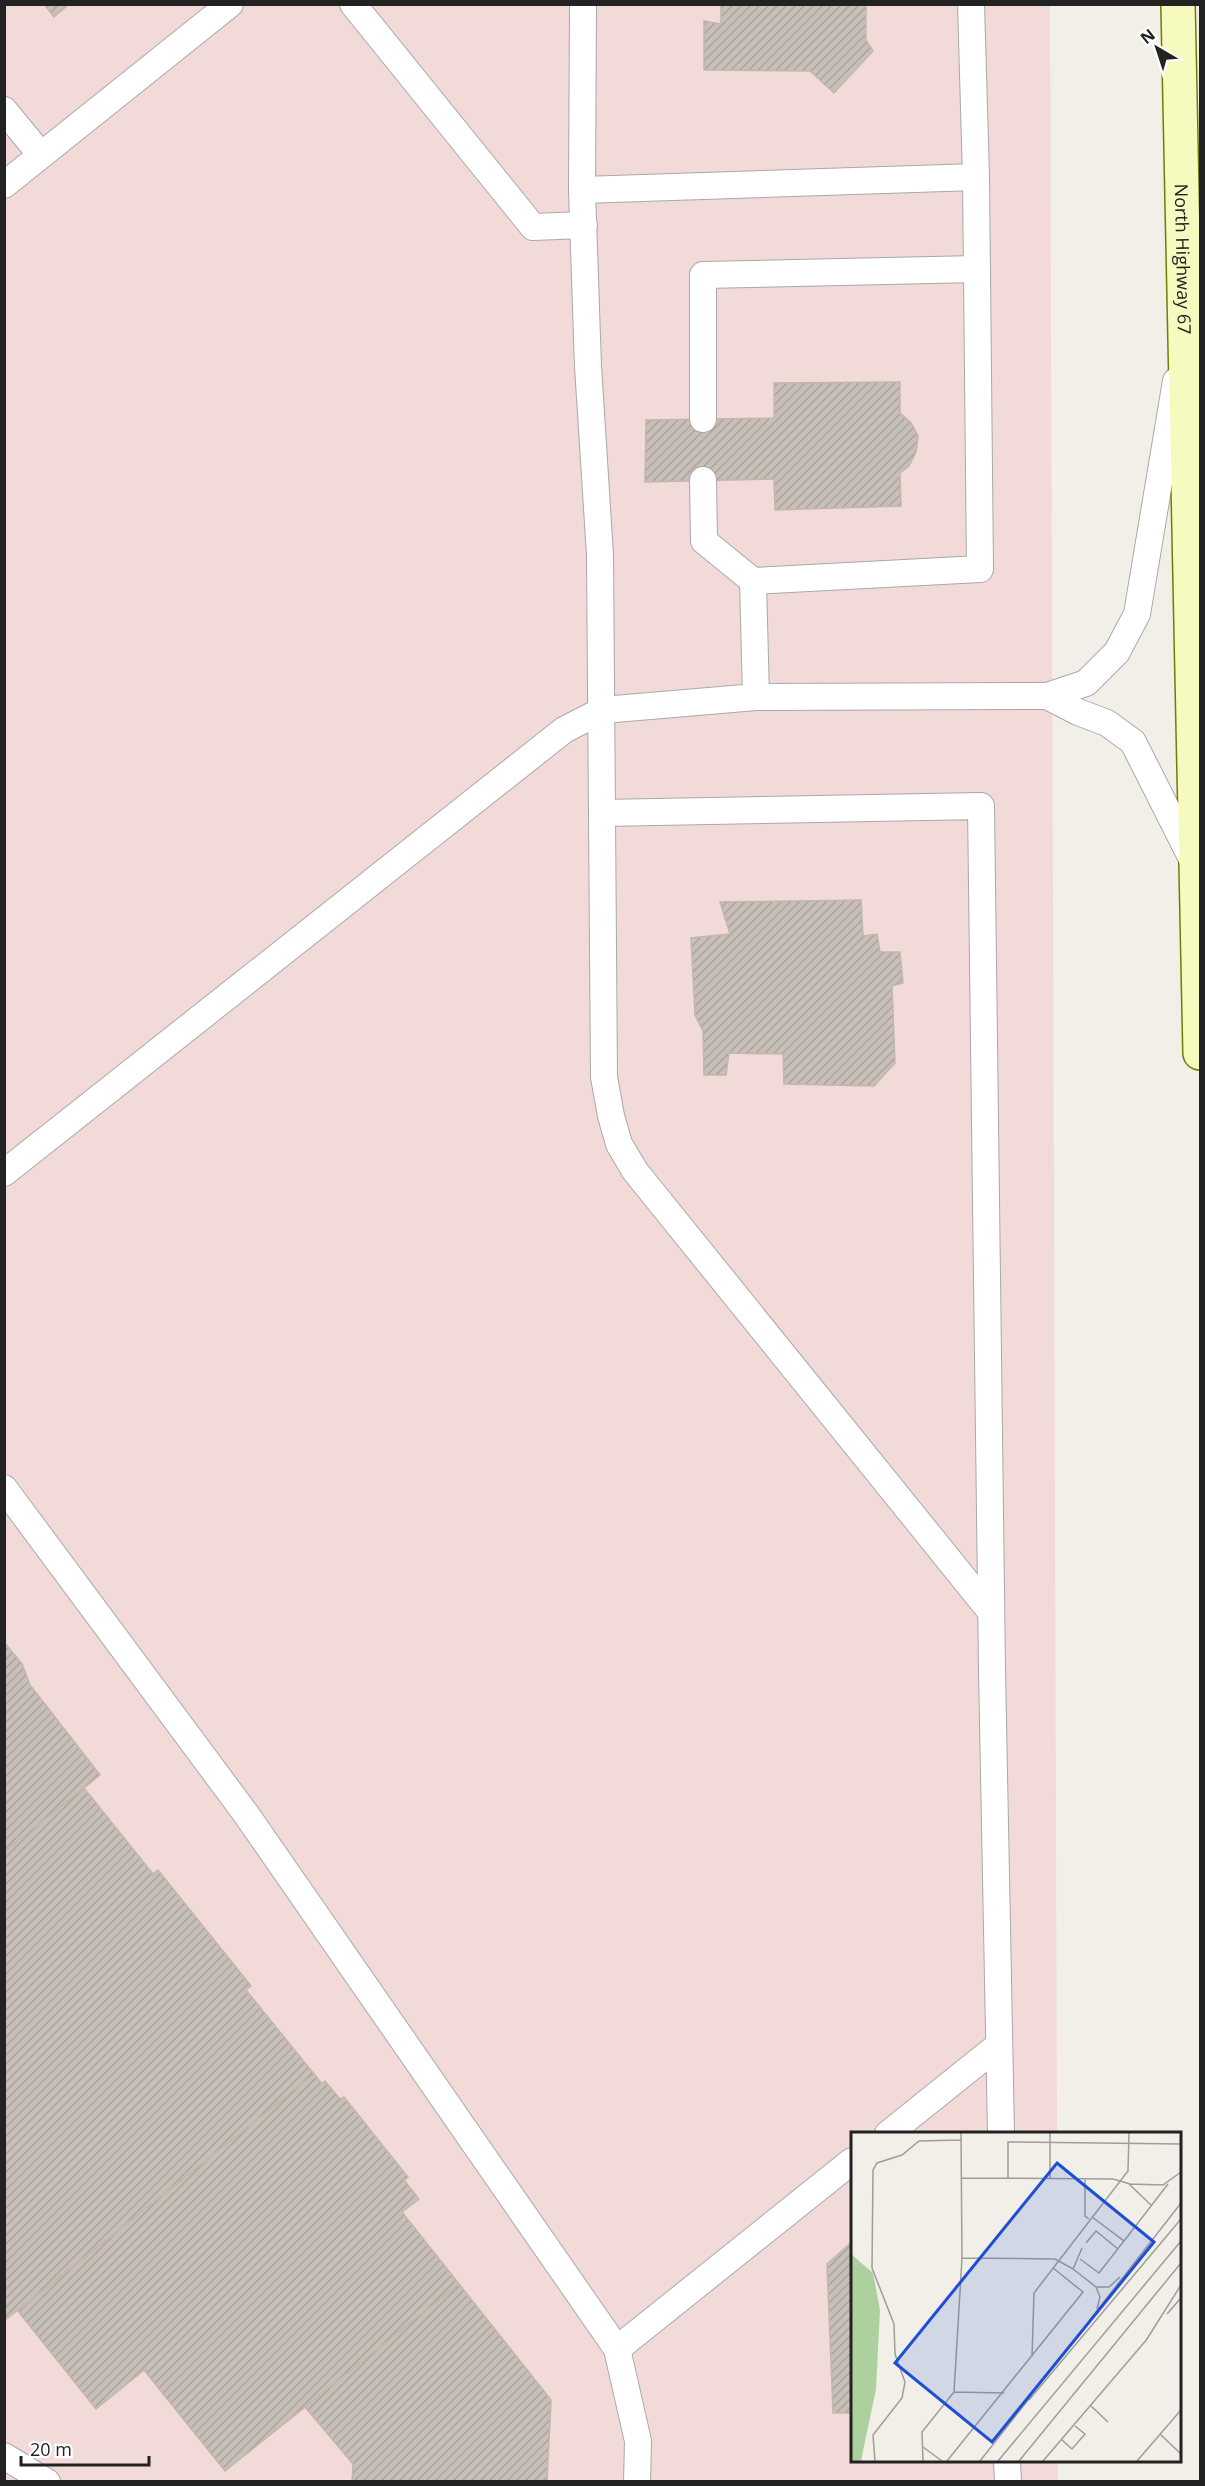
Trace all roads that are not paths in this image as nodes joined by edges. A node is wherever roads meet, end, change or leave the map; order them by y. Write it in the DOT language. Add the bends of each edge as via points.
graph roads {
  1 [pos="230,4"];
  2 [pos="353,4"];
  3 [pos="583,4"];
  4 [pos="971,4"];
  5 [pos="1178,4"];
  6 [pos="4,110"];
  7 [pos="41,156"];
  8 [pos="976,177"];
  9 [pos="4,185"];
  10 [pos="582,190"];
  11 [pos="584,225"];
  12 [pos="977,269"];
  13 [pos="1184,331"];
  14 [pos="703,419"];
  15 [pos="703,480"];
  16 [pos="753,581"];
  17 [pos="1047,696"];
  18 [pos="756,697"];
  19 [pos="603,710"];
  20 [pos="602,813"];
  21 [pos="1196,868"];
  22 [pos="1200,1053"];
  23 [pos="4,1173"];
  24 [pos="4,1488"];
  25 [pos="991,1612"];
  26 [pos="999,2045"];
  27 [pos="889,2132"];
  28 [pos="1000,2132"];
  29 [pos="851,2162"];
  30 [pos="617,2349"];
  31 [pos="4,2456"];
  32 [pos="1007,2462"];
  33 [pos="47,2481"];
  34 [pos="637,2481"];
  35 [pos="1008,2481"];
  1 -- 7 [label="lane"];
  2 -- 11 [label="lane" via="533,227"];
  3 -- 10 [label="lane"];
  4 -- 8 [label="lane"];
  5 -- 13 [label="main road, North Highway 67"];
  6 -- 7 [label="lane"];
  7 -- 9 [label="lane"];
  8 -- 10 [label="lane"];
  8 -- 12 [label="lane"];
  10 -- 11 [label="lane"];
  11 -- 19 [label="lane" via="600,555"];
  12 -- 14 [label="lane" via="703,275"];
  12 -- 16 [label="lane" via="980,569"];
  13 -- 17 [label="lane" via="1137,614 1117,652 1086,683"];
  13 -- 21 [label="main road, North Highway 67"];
  15 -- 16 [label="lane" via="704,541"];
  16 -- 18 [label="lane"];
  17 -- 18 [label="lane"];
  17 -- 21 [label="lane" via="1107,723 1133,742"];
  18 -- 19 [label="lane"];
  19 -- 20 [label="lane"];
  19 -- 23 [label="lane" via="564,730"];
  20 -- 25 [label="lane" via="604,1077 619,1144 634,1171"];
  20 -- 25 [label="lane" via="981,806"];
  21 -- 22 [label="main road, North Highway 67"];
  24 -- 30 [label="lane" via="246,1814"];
  25 -- 26 [label="lane"];
  26 -- 27 [label="lane"];
  26 -- 28 [label="lane"];
  29 -- 30 [label="lane"];
  30 -- 34 [label="lane" via="639,2441"];
  31 -- 33 [label="lane"];
  32 -- 35 [label="lane"];
}
